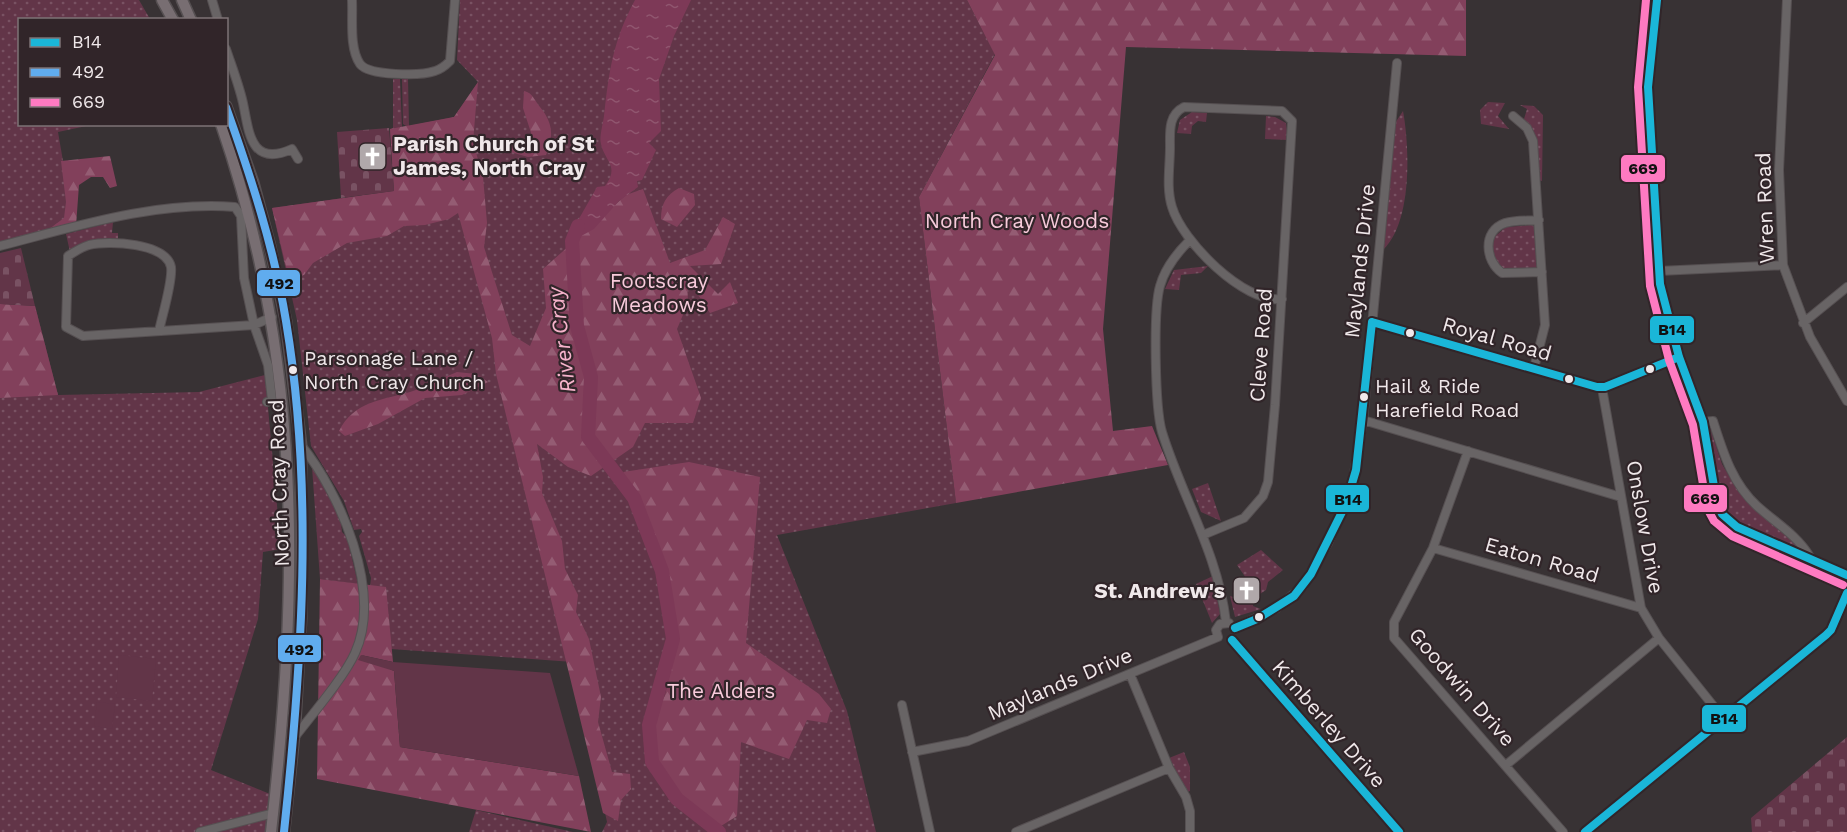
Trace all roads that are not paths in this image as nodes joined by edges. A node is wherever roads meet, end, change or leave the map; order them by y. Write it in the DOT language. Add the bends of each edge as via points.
graph roads {
  1 [pos="162,0"];
  2 [pos="182,0"];
  3 [pos="212,0"];
  4 [pos="352,0"];
  5 [pos="455,0"];
  6 [pos="1657,0"];
  7 [pos="1787,0"];
  8 [pos="172,18"];
  9 [pos="190,18"];
  10 [pos="217,18"];
  11 [pos="228,55"];
  12 [pos="1397,63"];
  13 [pos="228,111"];
  14 [pos="1513,116"];
  15 [pos="222,126"];
  16 [pos="298,159"];
  17 [pos="1539,220"];
  18 [pos="1189,241"];
  19 [pos="0,246"];
  20 [pos="1783,265"];
  21 [pos="1659,271"];
  22 [pos="1542,272"];
  23 [pos="1847,287"];
  24 [pos="1282,299"];
  25 [pos="272,317"];
  26 [pos="1372,322"];
  27 [pos="1803,324"];
  28 [pos="254,325"];
  29 [pos="159,331"];
  30 [pos="1678,357"];
  31 [pos="1534,368"];
  32 [pos="1602,388"];
  33 [pos="1847,401"];
  34 [pos="267,402"];
  35 [pos="1363,420"];
  36 [pos="1703,422"];
  37 [pos="301,444"];
  38 [pos="1468,451"];
  39 [pos="1621,497"];
  40 [pos="1203,535"];
  41 [pos="1433,548"];
  42 [pos="1810,557"];
  43 [pos="1847,575"];
  44 [pos="1847,593"];
  45 [pos="1641,608"];
  46 [pos="1226,622"];
  47 [pos="1235,628"];
  48 [pos="1218,637"];
  49 [pos="1659,638"];
  50 [pos="1232,640"];
  51 [pos="1130,674"];
  52 [pos="902,705"];
  53 [pos="1723,718"];
  54 [pos="294,738"];
  55 [pos="912,752"];
  56 [pos="1506,765"];
  57 [pos="1169,768"];
  58 [pos="274,813"];
  59 [pos="200,832"];
  60 [pos="272,832"];
  61 [pos="284,832"];
  62 [pos="930,832"];
  63 [pos="1016,832"];
  64 [pos="1190,832"];
  65 [pos="1399,832"];
  66 [pos="1563,832"];
  67 [pos="1585,832"];
  1 -- 8 [label="main road"];
  2 -- 9 [label="main road"];
  3 -- 10 [label="street"];
  4 -- 5 [label="street" via="355,54 361,66 376,73 432,73 446,65 453,52"];
  6 -- 21 [label="street" via="1648,87"];
  7 -- 20 [label="street, Wren Road" via="1779,170"];
  11 -- 16 [label="street" via="248,135 256,147 278,154 295,147"];
  12 -- 26 [label="street, Maylands Drive"];
  13 -- 37 [label="main road, North Cray Road" via="254,182 270,246 286,321"];
  14 -- 17 [label="street" via="1532,138"];
  15 -- 25 [label="main road, North Cray Road" via="244,194"];
  17 -- 22 [label="street"];
  17 -- 22 [label="street" via="1507,222 1494,232 1488,245 1490,260 1502,273"];
  18 -- 24 [label="street" via="1245,290 1270,301"];
  18 -- 24 [label="street, Cleve Road" via="1174,214 1170,196 1170,130 1174,116 1179,110 1201,106 1282,111 1293,121"];
  18 -- 40 [label="street" via="1167,269 1156,303 1158,406 1162,431"];
  19 -- 28 [label="street" via="142,211 219,204 235,207 241,216 244,278"];
  20 -- 21 [label="street"];
  20 -- 27 [label="street, Wren Road"];
  21 -- 30 [label="street"];
  22 -- 31 [label="street" via="1545,325"];
  23 -- 27 [label="street"];
  24 -- 40 [label="street, Cleve Road" via="1268,482 1263,496 1244,518"];
  25 -- 28 [label="street"];
  25 -- 58 [label="main road, North Cray Road" via="290,504 286,699"];
  26 -- 31 [label="street, Royal Road"];
  26 -- 35 [label="street, Maylands Drive"];
  27 -- 33 [label="street, Wren Road"];
  28 -- 29 [label="street"];
  28 -- 34 [label="street" via="268,365 272,400"];
  29 -- 29 [label="street" via="171,269 166,256 155,248 106,244 88,245 68,256 66,327 72,333 83,336"];
  30 -- 32 [label="street"];
  30 -- 36 [label="street"];
  31 -- 32 [label="street, Royal Road"];
  32 -- 39 [label="street, Onslow Drive"];
  35 -- 38 [label="street"];
  35 -- 47 [label="street, Maylands Drive" via="1352,486 1311,574 1294,596 1257,620"];
  36 -- 42 [label="street" via="1713,421 1731,472 1746,494 1793,535"];
  36 -- 42 [label="street" via="1722,514 1737,527"];
  37 -- 54 [label="main road, North Cray Road" via="301,619"];
  37 -- 54 [label="street" via="323,474 353,537 362,624 355,652"];
  38 -- 39 [label="street"];
  38 -- 41 [label="street, Goodwin Drive"];
  39 -- 45 [label="street, Onslow Drive"];
  40 -- 46 [label="street" via="1216,570"];
  41 -- 45 [label="street, Eaton Road"];
  41 -- 56 [label="street, Goodwin Drive" via="1394,622 1394,638"];
  42 -- 43 [label="street"];
  44 -- 53 [label="street" via="1832,630"];
  45 -- 49 [label="street, Onslow Drive"];
  46 -- 47 [label="street"];
  46 -- 48 [label="street" via="1216,630"];
  47 -- 50 [label="street"];
  48 -- 50 [label="street"];
  48 -- 51 [label="street, Maylands Drive"];
  49 -- 53 [label="street, Onslow Drive"];
  49 -- 56 [label="street"];
  50 -- 65 [label="street, Kimberley Drive"];
  51 -- 55 [label="street, Maylands Drive" via="968,741"];
  51 -- 57 [label="street"];
  52 -- 55 [label="street"];
  53 -- 67 [label="street"];
  54 -- 61 [label="main road, North Cray Road"];
  55 -- 62 [label="street"];
  56 -- 66 [label="street, Goodwin Drive"];
  57 -- 63 [label="street"];
  57 -- 64 [label="street" via="1189,805"];
  58 -- 59 [label="street"];
  58 -- 60 [label="main road, North Cray Road"];
}
